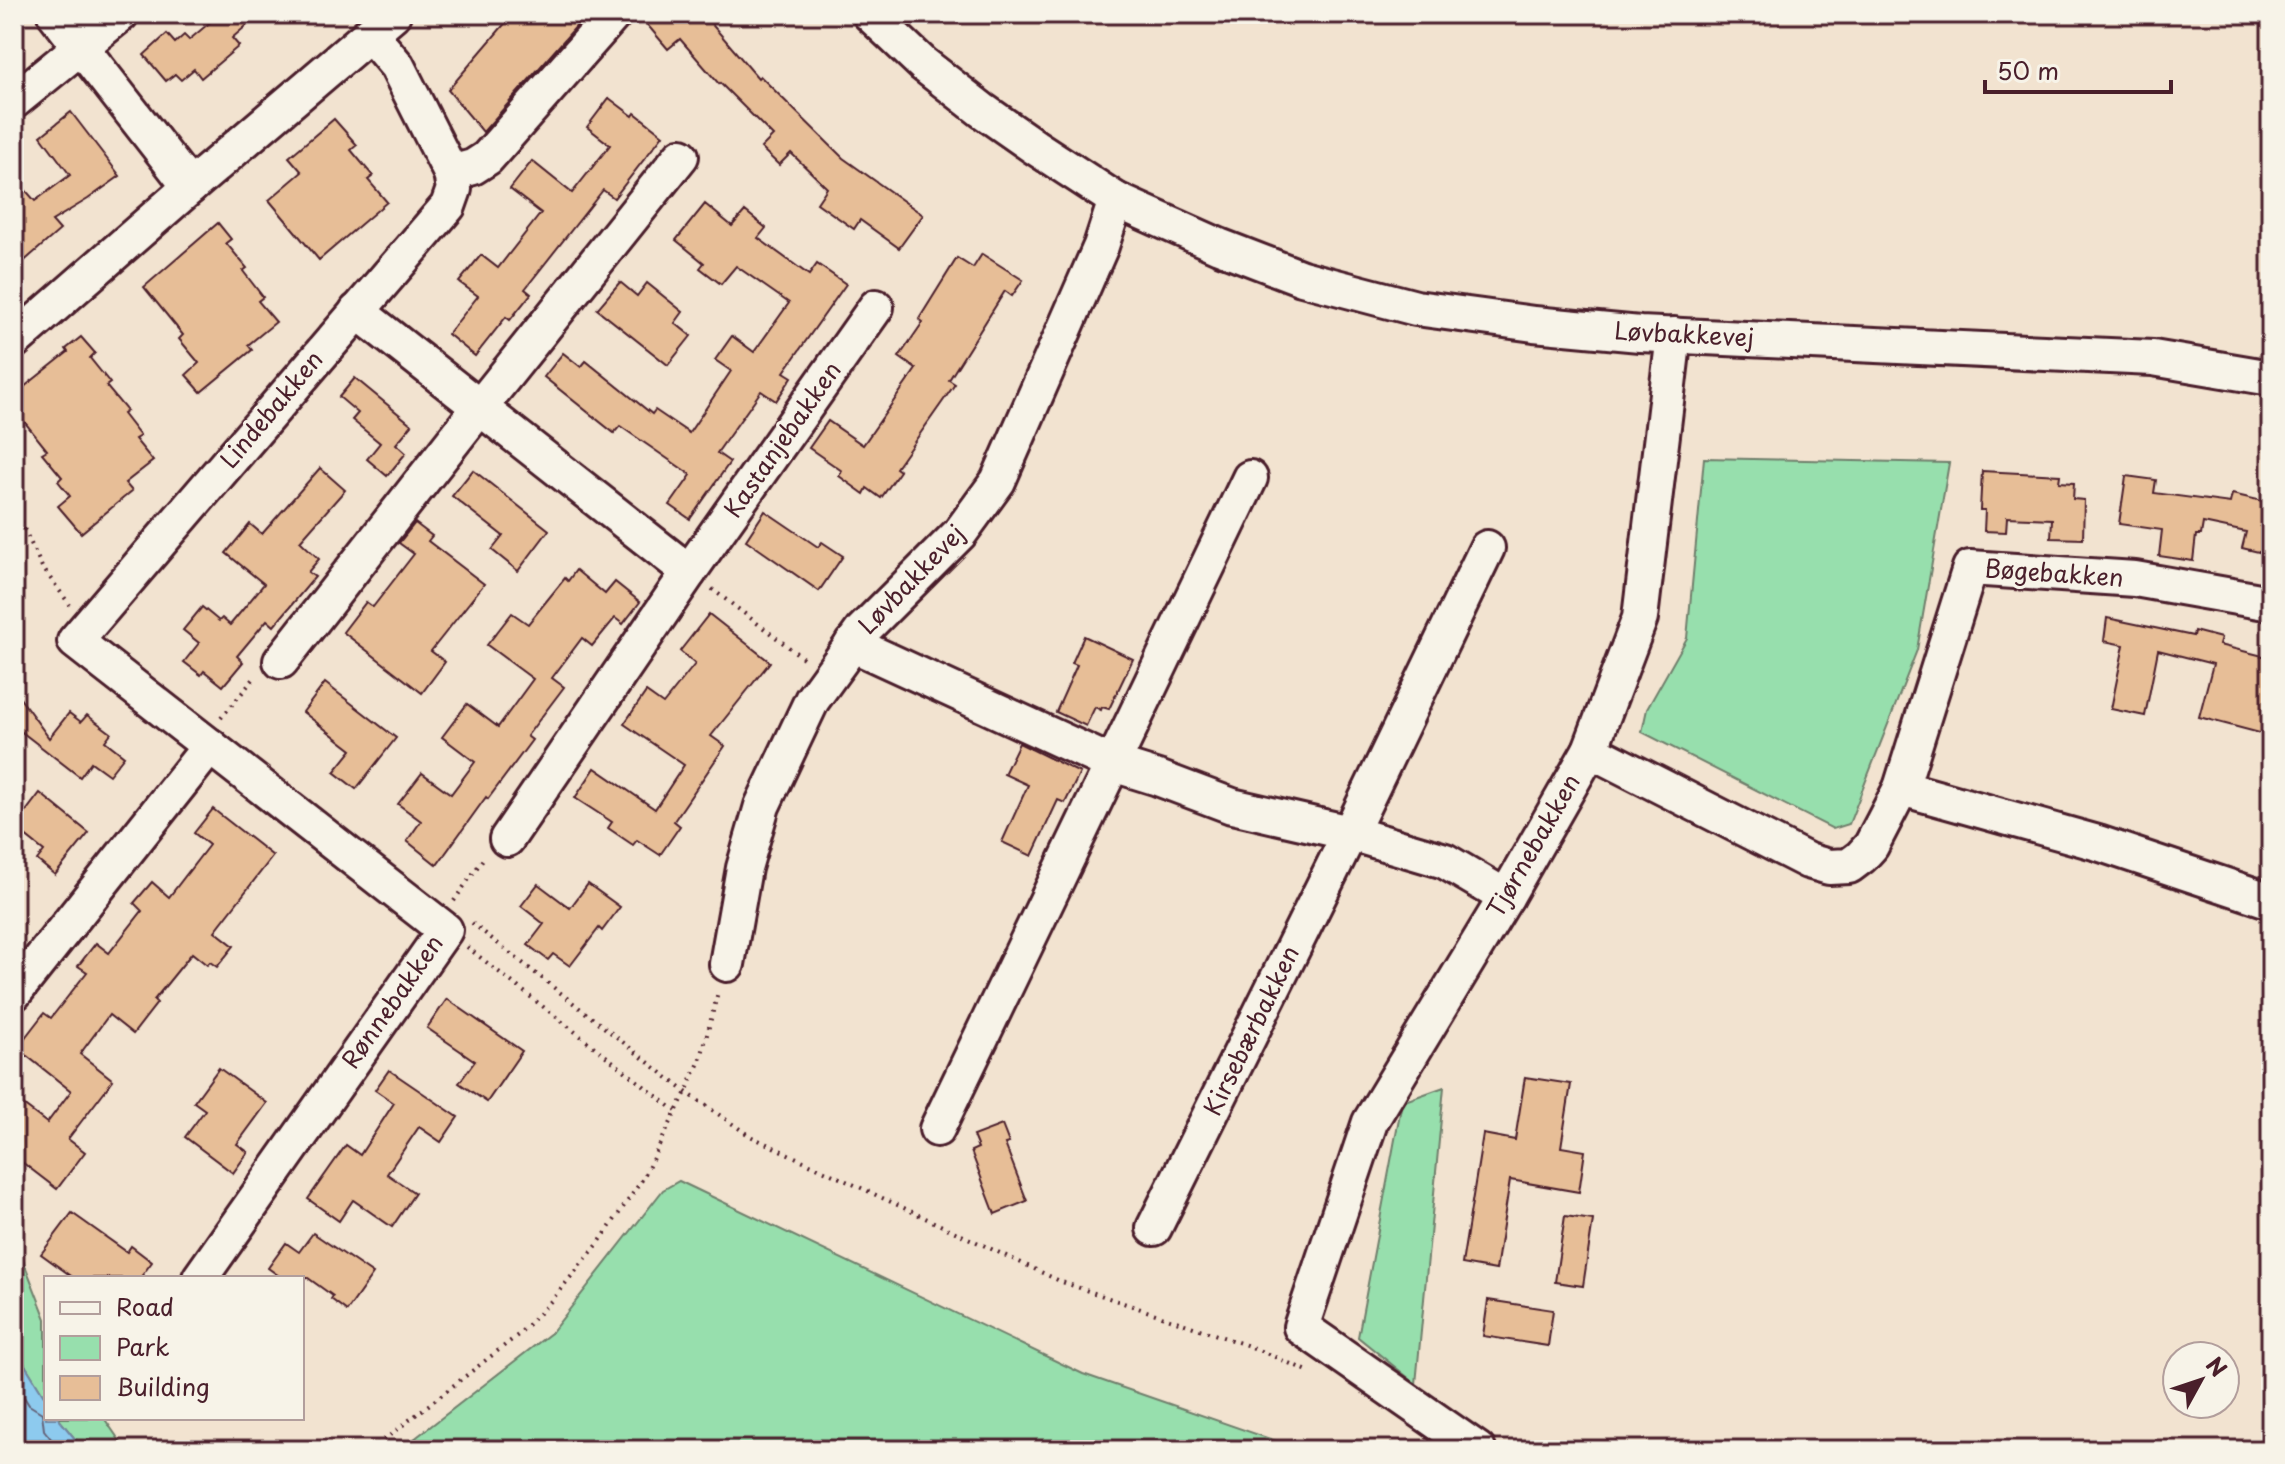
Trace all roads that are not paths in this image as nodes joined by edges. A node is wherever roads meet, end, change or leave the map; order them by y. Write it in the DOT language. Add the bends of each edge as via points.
graph roads {
  1 [pos="55,14"];
  2 [pos="121,14"];
  3 [pos="614,14"];
  4 [pos="870,14"];
  5 [pos="382,24"];
  6 [pos="80,47"];
  7 [pos="14,101"];
  8 [pos="681,156"];
  9 [pos="451,173"];
  10 [pos="190,187"];
  11 [pos="1116,200"];
  12 [pos="876,307"];
  13 [pos="357,311"];
  14 [pos="1674,335"];
  15 [pos="14,341"];
  16 [pos="2271,378"];
  17 [pos="480,407"];
  18 [pos="1250,478"];
  19 [pos="1487,548"];
  20 [pos="689,572"];
  21 [pos="2271,603"];
  22 [pos="83,633"];
  23 [pos="852,644"];
  24 [pos="268,669"];
  25 [pos="214,735"];
  26 [pos="1590,750"];
  27 [pos="1113,764"];
  28 [pos="1901,788"];
  29 [pos="1350,833"];
  30 [pos="498,845"];
  31 [pos="1506,897"];
  32 [pos="2271,901"];
  33 [pos="727,964"];
  34 [pos="14,993"];
  35 [pos="937,1129"];
  36 [pos="1154,1228"];
  37 [pos="201,1276"];
  38 [pos="1478,1450"];
  1 -- 6 [label="street"];
  2 -- 6 [label="street"];
  3 -- 9 [label="street" via="487,158"];
  4 -- 11 [label="street, Løvbakkevej" via="972,103"];
  5 -- 9 [label="street" via="397,66"];
  5 -- 10 [label="street"];
  6 -- 7 [label="street"];
  6 -- 10 [label="street"];
  8 -- 17 [label="street"];
  9 -- 13 [label="street, Lindebakken" via="454,189 448,206"];
  10 -- 15 [label="street"];
  11 -- 14 [label="street, Løvbakkevej" via="1302,278 1416,308"];
  11 -- 23 [label="street, Løvbakkevej" via="998,481 960,533"];
  12 -- 20 [label="street, Kastanjebakken"];
  13 -- 17 [label="street"];
  13 -- 22 [label="street, Lindebakken"];
  14 -- 16 [label="street, Løvbakkevej" via="2153,358"];
  14 -- 26 [label="street, Tjørnebakken" via="1640,618"];
  17 -- 20 [label="street"];
  17 -- 24 [label="street"];
  18 -- 27 [label="street"];
  19 -- 29 [label="street, Kirsebærbakken"];
  20 -- 30 [label="street, Kastanjebakken"];
  21 -- 28 [label="street, Bøgebakken" via="2135,579 1970,568"];
  22 -- 25 [label="street, Rønnebakken"];
  23 -- 27 [label="street"];
  23 -- 33 [label="street, Løvbakkevej" via="812,700 762,806 744,868"];
  25 -- 34 [label="street"];
  25 -- 37 [label="street, Rønnebakken" via="453,917"];
  26 -- 28 [label="street, Bøgebakken" via="1829,867 1849,866 1861,857"];
  26 -- 31 [label="street, Tjørnebakken"];
  27 -- 29 [label="street" via="1232,806"];
  27 -- 35 [label="street"];
  28 -- 32 [label="street" via="2098,843"];
  29 -- 31 [label="street" via="1445,861"];
  29 -- 36 [label="street, Kirsebærbakken"];
  31 -- 38 [label="street, Tjørnebakken" via="1370,1122 1301,1327"];
}
